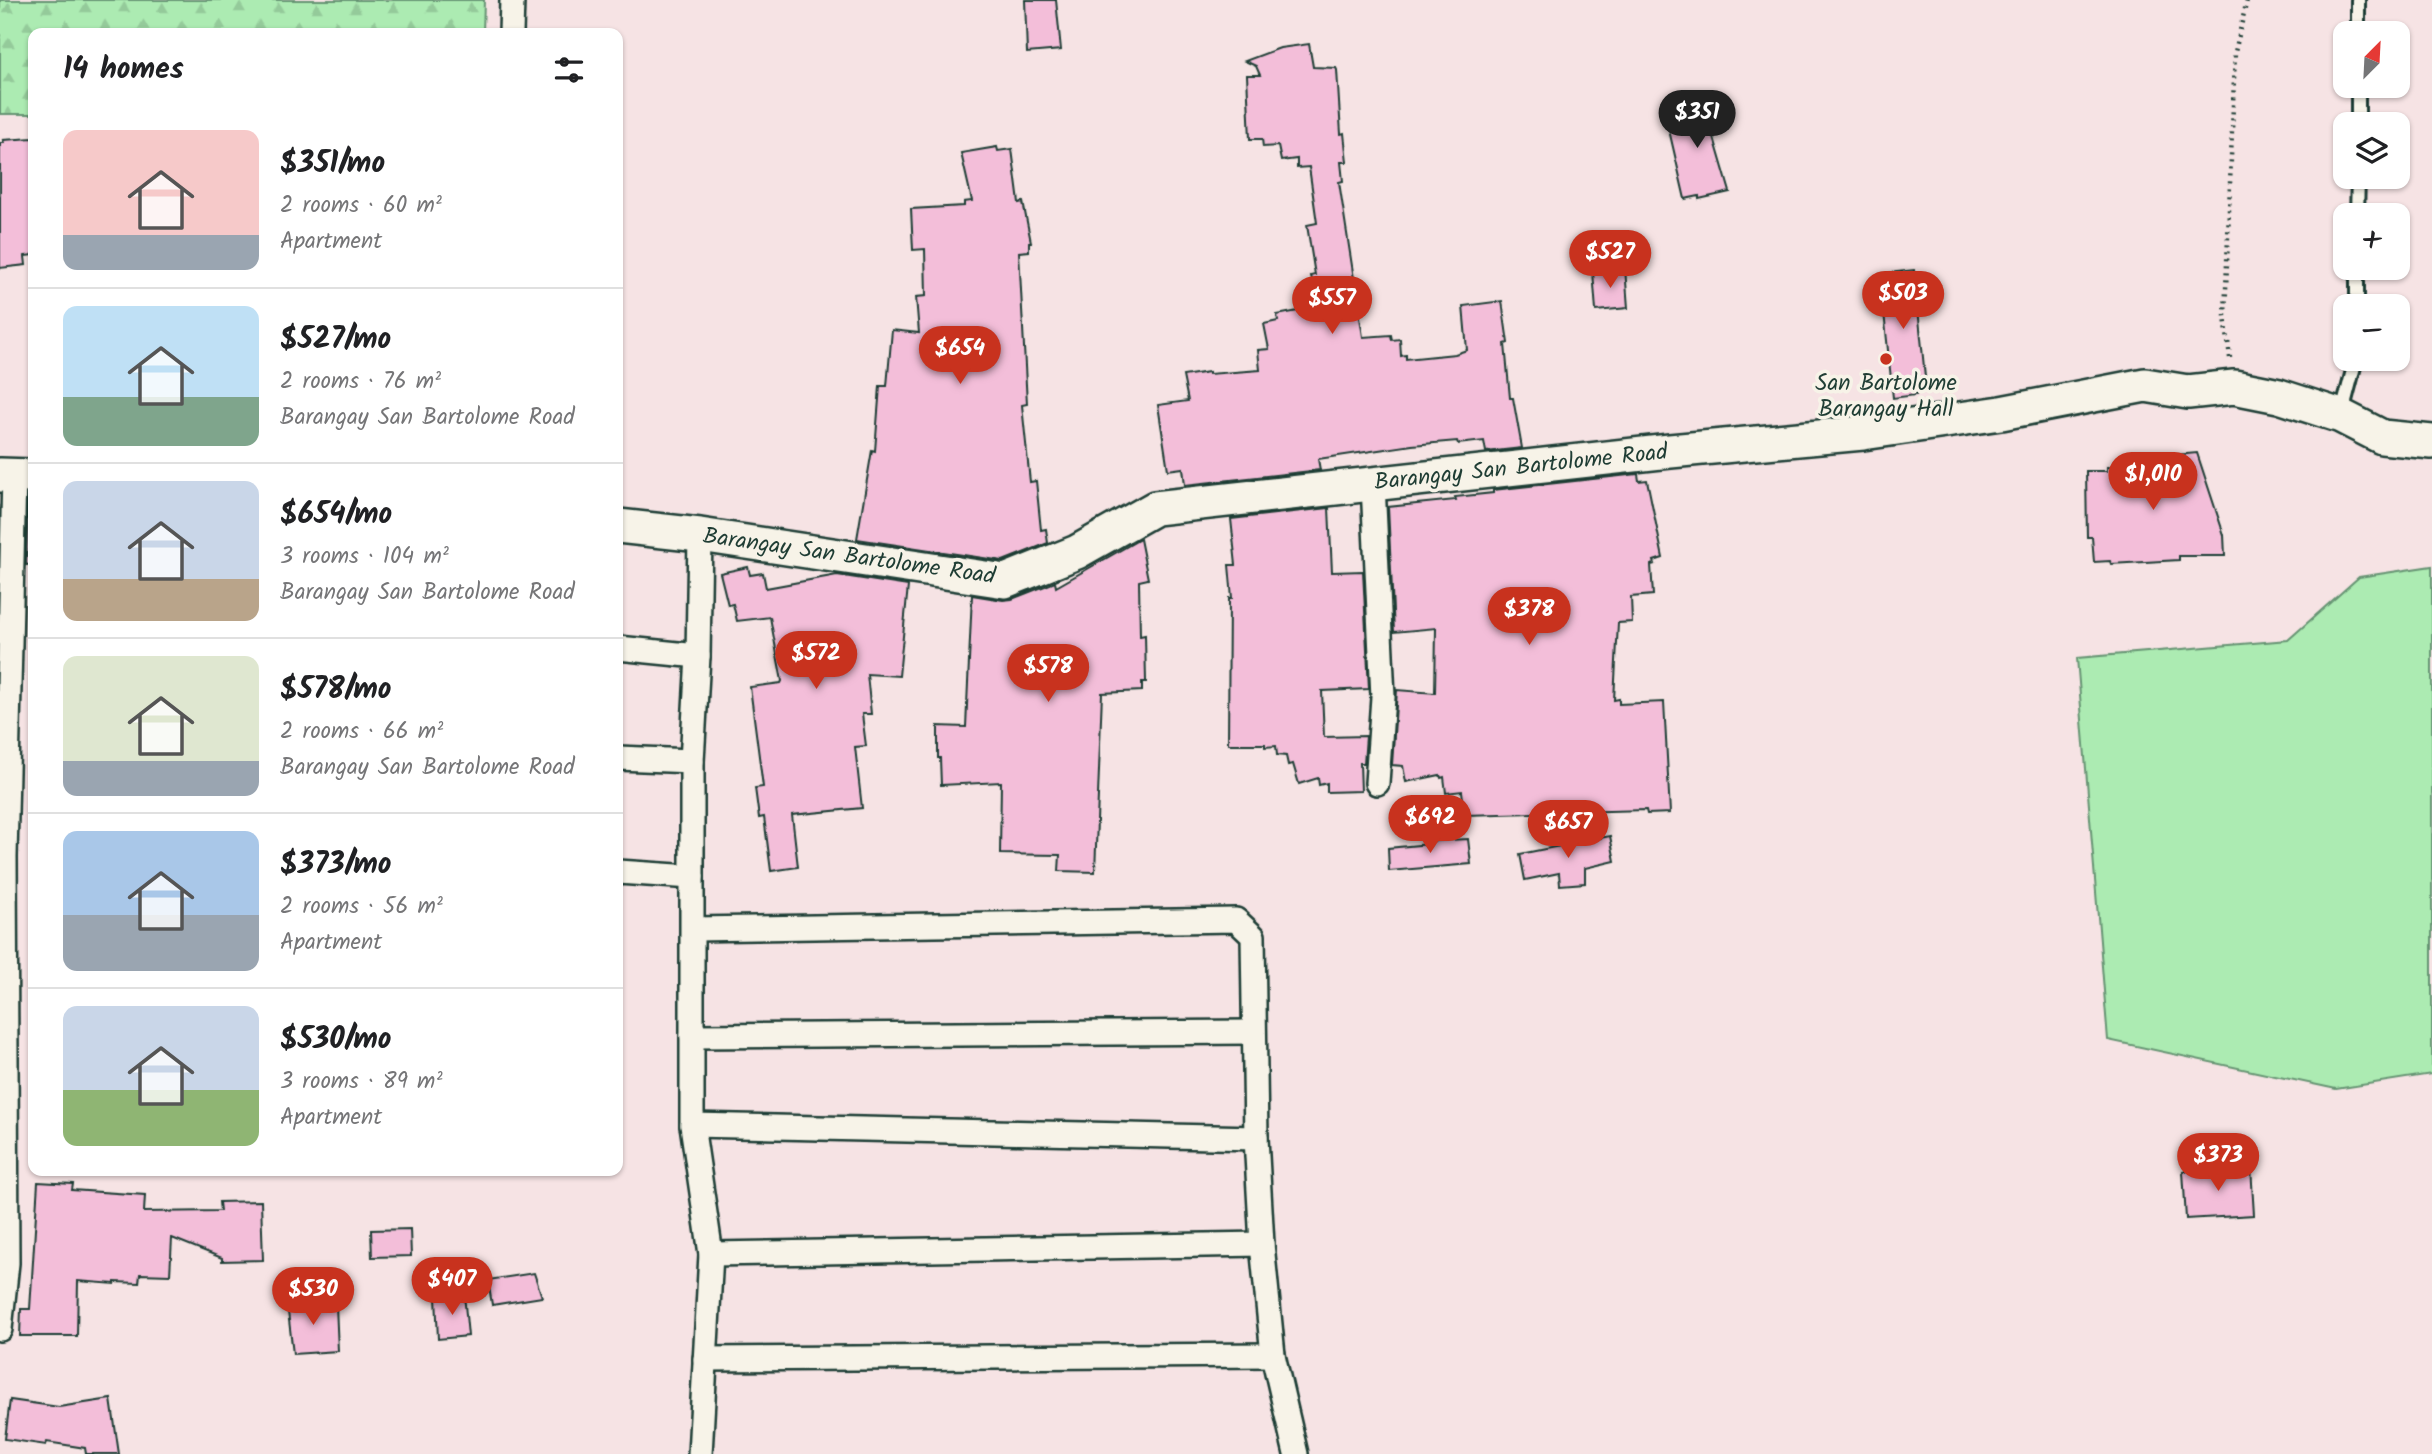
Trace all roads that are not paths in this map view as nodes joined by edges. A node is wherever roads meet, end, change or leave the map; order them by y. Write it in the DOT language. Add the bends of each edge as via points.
graph roads {
  1 [pos="512,0"];
  2 [pos="2358,0"];
  3 [pos="2358,21"];
  4 [pos="511,28"];
  5 [pos="2353,371"];
  6 [pos="2341,416"];
  7 [pos="2432,442"];
  8 [pos="16,475"];
  9 [pos="1373,484"];
  10 [pos="623,527"];
  11 [pos="700,535"];
  12 [pos="623,648"];
  13 [pos="698,656"];
  14 [pos="623,758"];
  15 [pos="692,761"];
  16 [pos="1377,783"];
  17 [pos="623,872"];
  18 [pos="692,877"];
  19 [pos="694,929"];
  20 [pos="1254,1032"];
  21 [pos="692,1036"];
  22 [pos="692,1125"];
  23 [pos="1256,1138"];
  24 [pos="1262,1244"];
  25 [pos="712,1254"];
  26 [pos="0,1329"];
  27 [pos="1273,1355"];
  28 [pos="705,1359"];
  29 [pos="700,1454"];
  30 [pos="1296,1454"];
  1 -- 4 [label="street"];
  2 -- 3 [label="lane"];
  5 -- 6 [label="lane"];
  6 -- 7 [label="street, Barangay San Bartolome Road" via="2382,437"];
  6 -- 9 [label="street, Barangay San Bartolome Road" via="2234,387 2188,392 2145,385 1863,433"];
  8 -- 26 [label="street" via="5,857 7,1263"];
  9 -- 11 [label="street, Barangay San Bartolome Road" via="1155,508 1077,552 1005,581"];
  9 -- 16 [label="street" via="1382,697"];
  10 -- 11 [label="street, Barangay San Bartolome Road"];
  11 -- 13 [label="street"];
  12 -- 13 [label="street"];
  13 -- 15 [label="street"];
  14 -- 15 [label="street"];
  15 -- 18 [label="street"];
  17 -- 18 [label="street"];
  18 -- 19 [label="street"];
  19 -- 20 [label="street" via="1236,920 1253,936"];
  19 -- 21 [label="street"];
  20 -- 21 [label="street"];
  20 -- 23 [label="street"];
  21 -- 22 [label="street"];
  22 -- 23 [label="street"];
  22 -- 25 [label="street"];
  23 -- 24 [label="street"];
  24 -- 25 [label="street"];
  24 -- 27 [label="street"];
  25 -- 28 [label="street"];
  27 -- 28 [label="street"];
  27 -- 30 [label="street"];
  28 -- 29 [label="street"];
}
